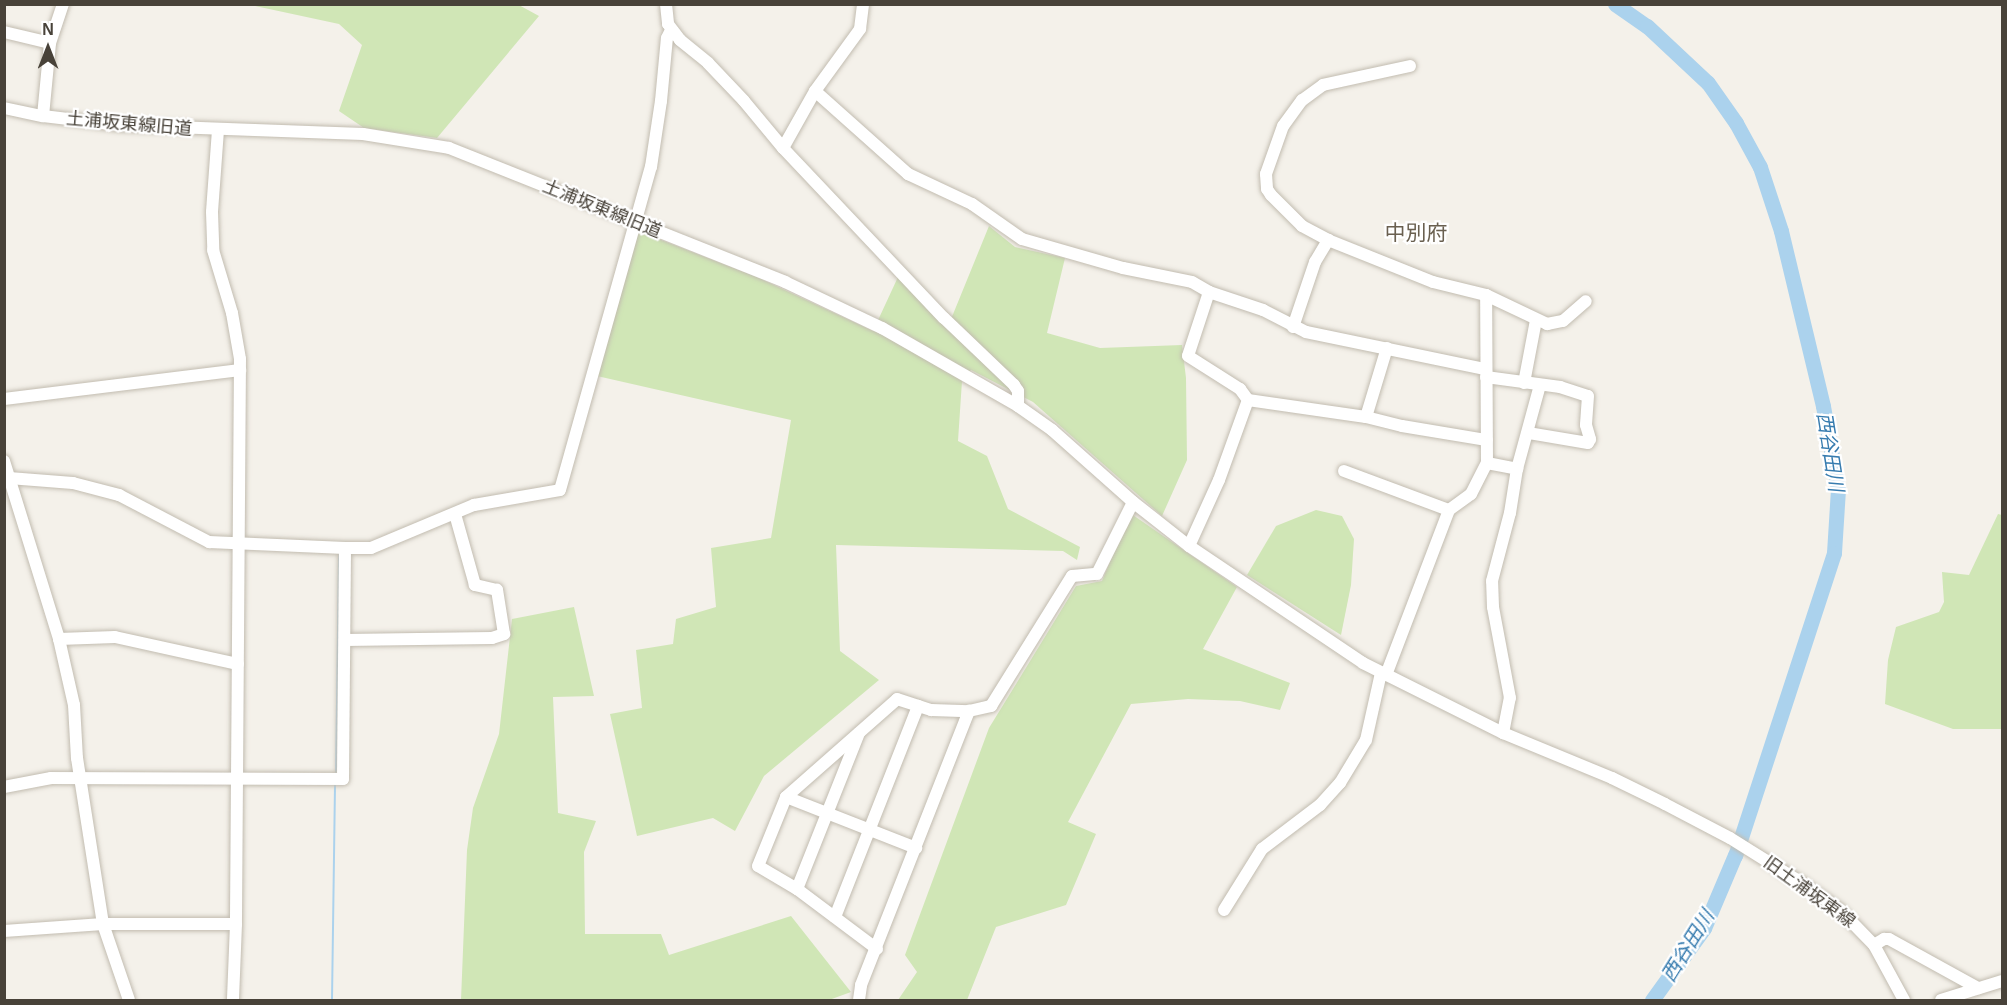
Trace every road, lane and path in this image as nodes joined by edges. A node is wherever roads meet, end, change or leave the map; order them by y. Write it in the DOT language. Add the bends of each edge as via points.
graph roads {
  1 [pos="63,4"];
  2 [pos="863,4"];
  3 [pos="666,5"];
  4 [pos="671,30"];
  5 [pos="4,32"];
  6 [pos="50,43"];
  7 [pos="1410,66"];
  8 [pos="815,91"];
  9 [pos="4,108"];
  10 [pos="43,116"];
  11 [pos="218,130"];
  12 [pos="783,148"];
  13 [pos="635,222"];
  14 [pos="1328,240"];
  15 [pos="1209,292"];
  16 [pos="1486,295"];
  17 [pos="1586,300"];
  18 [pos="1536,320"];
  19 [pos="1293,327"];
  20 [pos="1387,348"];
  21 [pos="240,370"];
  22 [pos="1486,373"];
  23 [pos="1524,383"];
  24 [pos="1540,384"];
  25 [pos="4,399"];
  26 [pos="1248,400"];
  27 [pos="1018,406"];
  28 [pos="1366,417"];
  29 [pos="1528,433"];
  30 [pos="1487,440"];
  31 [pos="4,461"];
  32 [pos="1487,464"];
  33 [pos="1517,469"];
  34 [pos="1344,471"];
  35 [pos="9,478"];
  36 [pos="1133,502"];
  37 [pos="1449,510"];
  38 [pos="455,514"];
  39 [pos="239,544"];
  40 [pos="1189,546"];
  41 [pos="345,548"];
  42 [pos="59,639"];
  43 [pos="345,640"];
  44 [pos="238,664"];
  45 [pos="1384,674"];
  46 [pos="1437,701"];
  47 [pos="918,706"];
  48 [pos="969,711"];
  49 [pos="861,729"];
  50 [pos="1503,733"];
  51 [pos="80,778"];
  52 [pos="237,779"];
  53 [pos="4,787"];
  54 [pos="786,797"];
  55 [pos="828,814"];
  56 [pos="870,830"];
  57 [pos="916,848"];
  58 [pos="798,889"];
  59 [pos="1224,910"];
  60 [pos="835,918"];
  61 [pos="103,924"];
  62 [pos="236,924"];
  63 [pos="4,932"];
  64 [pos="1874,945"];
  65 [pos="877,949"];
  66 [pos="2002,981"];
  67 [pos="1978,988"];
  68 [pos="129,1000"];
  69 [pos="233,1000"];
  70 [pos="859,1000"];
  71 [pos="1904,1000"];
  72 [pos="1941,1000"];
  1 -- 6 [label="street"];
  2 -- 8 [label="street" via="860,28"];
  3 -- 4 [label="street"];
  4 -- 12 [label="street" via="723,78"];
  4 -- 13 [label="street" via="651,167"];
  5 -- 6 [label="street"];
  6 -- 10 [label="street"];
  7 -- 14 [label="street" via="1323,85 1302,100 1283,126 1266,174 1267,189 1302,226"];
  8 -- 12 [label="street"];
  8 -- 15 [label="street" via="908,174 972,204 1022,238 1123,268 1192,282"];
  9 -- 10 [label="street, 土浦坂東線旧道"];
  10 -- 11 [label="street, 土浦坂東線旧道"];
  11 -- 13 [label="street, 土浦坂東線旧道" via="363,134 449,148"];
  11 -- 21 [label="street" via="213,250 232,313"];
  12 -- 27 [label="street" via="944,318 1014,385"];
  13 -- 27 [label="street, 土浦坂東線旧道" via="785,282 882,328"];
  13 -- 38 [label="street" via="560,490 474,505"];
  14 -- 16 [label="street" via="1433,282"];
  14 -- 19 [label="street" via="1315,262"];
  15 -- 19 [label="street" via="1245,303"];
  15 -- 26 [label="street" via="1188,356 1240,389"];
  16 -- 18 [label="street"];
  16 -- 22 [label="street"];
  17 -- 18 [label="street" via="1556,324"];
  18 -- 23 [label="street"];
  19 -- 20 [label="street"];
  20 -- 22 [label="street"];
  20 -- 28 [label="street"];
  21 -- 25 [label="street"];
  21 -- 39 [label="street"];
  22 -- 23 [label="street"];
  22 -- 30 [label="street"];
  23 -- 24 [label="street"];
  24 -- 29 [label="street"];
  24 -- 29 [label="street" via="1588,396 1586,425 1590,439 1588,443 1576,443"];
  26 -- 28 [label="street"];
  26 -- 40 [label="street" via="1220,480"];
  27 -- 36 [label="street, 土浦坂東線旧道"];
  28 -- 30 [label="street"];
  29 -- 33 [label="street"];
  30 -- 32 [label="street"];
  31 -- 35 [label="street"];
  32 -- 33 [label="street"];
  32 -- 37 [label="street" via="1471,494"];
  33 -- 50 [label="street" via="1492,581 1510,699"];
  34 -- 37 [label="street"];
  35 -- 39 [label="street" via="74,483 119,495 209,542"];
  35 -- 42 [label="street"];
  36 -- 40 [label="street, 土浦坂東線旧道"];
  36 -- 48 [label="street" via="1097,574 1072,576 995,702"];
  37 -- 45 [label="street"];
  38 -- 41 [label="street" via="371,548"];
  38 -- 43 [label="street" via="475,585 497,590 504,634 492,638"];
  39 -- 41 [label="street"];
  39 -- 44 [label="street"];
  40 -- 45 [label="street, 土浦坂東線旧道" via="1312,631"];
  41 -- 43 [label="street"];
  42 -- 44 [label="street" via="116,637"];
  42 -- 51 [label="street" via="74,705"];
  43 -- 52 [label="street" via="342,779"];
  44 -- 52 [label="street"];
  45 -- 46 [label="street, 土浦坂東線旧道"];
  45 -- 59 [label="street" via="1366,740 1340,783 1320,805 1262,849"];
  46 -- 50 [label="street, 旧土浦坂東線"];
  47 -- 48 [label="street"];
  47 -- 49 [label="street" via="897,699"];
  47 -- 56 [label="street"];
  48 -- 57 [label="street"];
  49 -- 54 [label="street"];
  49 -- 55 [label="street"];
  50 -- 64 [label="street, 旧土浦坂東線" via="1612,778 1730,838 1840,910"];
  51 -- 52 [label="street"];
  51 -- 53 [label="street" via="51,778"];
  51 -- 61 [label="street"];
  52 -- 62 [label="street"];
  54 -- 55 [label="street"];
  54 -- 58 [label="street" via="758,866"];
  55 -- 56 [label="street"];
  55 -- 58 [label="street"];
  56 -- 57 [label="street"];
  56 -- 60 [label="street"];
  57 -- 65 [label="street"];
  58 -- 60 [label="street"];
  60 -- 65 [label="street"];
  61 -- 62 [label="street"];
  61 -- 63 [label="street"];
  61 -- 68 [label="street"];
  62 -- 69 [label="street"];
  64 -- 67 [label="street" via="1889,939"];
  64 -- 71 [label="street, 旧土浦坂東線"];
  65 -- 70 [label="street" via="861,985"];
  66 -- 67 [label="street"];
  67 -- 72 [label="street"];
}
